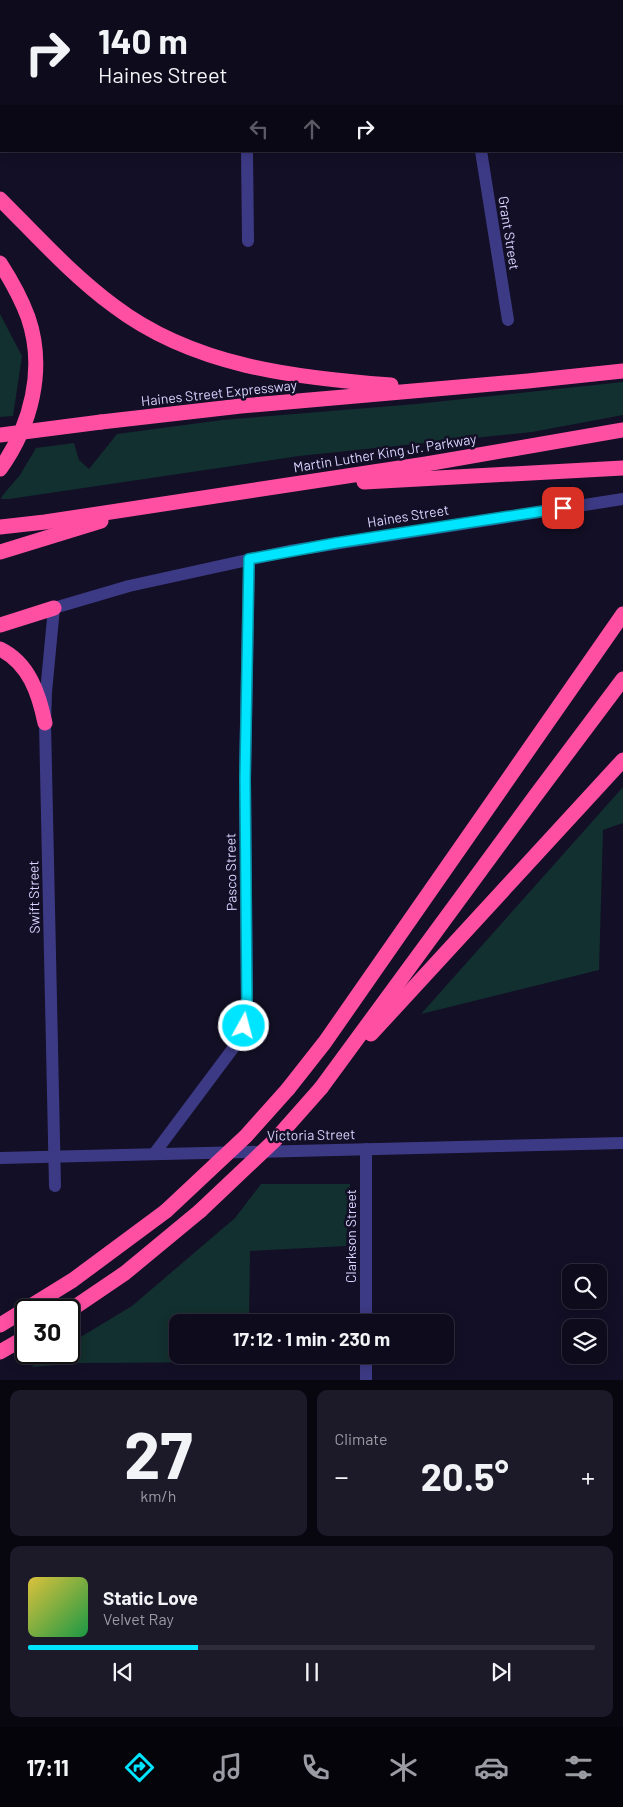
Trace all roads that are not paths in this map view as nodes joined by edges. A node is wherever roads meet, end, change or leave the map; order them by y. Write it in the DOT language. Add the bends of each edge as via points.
graph roads {
  1 [pos="247,152"];
  2 [pos="481,152"];
  3 [pos="0,199"];
  4 [pos="248,241"];
  5 [pos="0,263"];
  6 [pos="508,320"];
  7 [pos="623,370"];
  8 [pos="443,388"];
  9 [pos="623,430"];
  10 [pos="0,435"];
  11 [pos="623,468"];
  12 [pos="0,469"];
  13 [pos="273,487"];
  14 [pos="623,499"];
  15 [pos="152,506"];
  16 [pos="0,529"];
  17 [pos="0,552"];
  18 [pos="249,559"];
  19 [pos="54,608"];
  20 [pos="623,614"];
  21 [pos="0,626"];
  22 [pos="0,649"];
  23 [pos="623,679"];
  24 [pos="46,723"];
  25 [pos="623,760"];
  26 [pos="322,1088"];
  27 [pos="623,1142"];
  28 [pos="366,1149"];
  29 [pos="154,1154"];
  30 [pos="54,1157"];
  31 [pos="0,1158"];
  32 [pos="55,1186"];
  33 [pos="80,1304"];
  34 [pos="366,1314"];
  35 [pos="0,1325"];
  36 [pos="15,1344"];
  37 [pos="0,1352"];
  38 [pos="366,1364"];
  39 [pos="366,1380"];
  1 -- 4 [label="street"];
  2 -- 6 [label="street, Grant Street"];
  3 -- 8 [label="highway" via="99,294 129,317 178,343 231,362 270,371 343,381"];
  5 -- 12 [label="highway" via="29,319 36,369 26,421 16,445"];
  7 -- 8 [label="highway"];
  8 -- 10 [label="highway, Haines Street Expressway, bridge" via="241,406"];
  9 -- 13 [label="highway, Martin Luther King Jr. Parkway"];
  11 -- 13 [label="highway"];
  13 -- 15 [label="highway, Martin Luther King Jr. Parkway"];
  14 -- 18 [label="street, Haines Street"];
  15 -- 16 [label="highway"];
  15 -- 17 [label="highway"];
  18 -- 19 [label="street, Haines Street" via="122,588"];
  18 -- 29 [label="street, Pasco Street" via="245,779 247,1008 237,1043"];
  19 -- 21 [label="highway"];
  19 -- 24 [label="street, Swift Street"];
  20 -- 35 [label="highway, bridge" via="325,1042 288,1089 218,1164 166,1211 72,1280"];
  22 -- 24 [label="highway" via="17,661 30,678"];
  23 -- 26 [label="highway"];
  24 -- 30 [label="street, Swift Street"];
  25 -- 26 [label="highway"];
  26 -- 33 [label="highway, bridge" via="275,1140 200,1211 125,1273"];
  27 -- 28 [label="street, Victoria Street"];
  28 -- 29 [label="street, Victoria Street"];
  28 -- 34 [label="street, Clarkson Street"];
  29 -- 30 [label="street, Victoria Street"];
  30 -- 31 [label="street, Victoria Street"];
  30 -- 32 [label="street, Swift Street"];
  36 -- 37 [label="highway"];
  38 -- 39 [label="street"];
}
